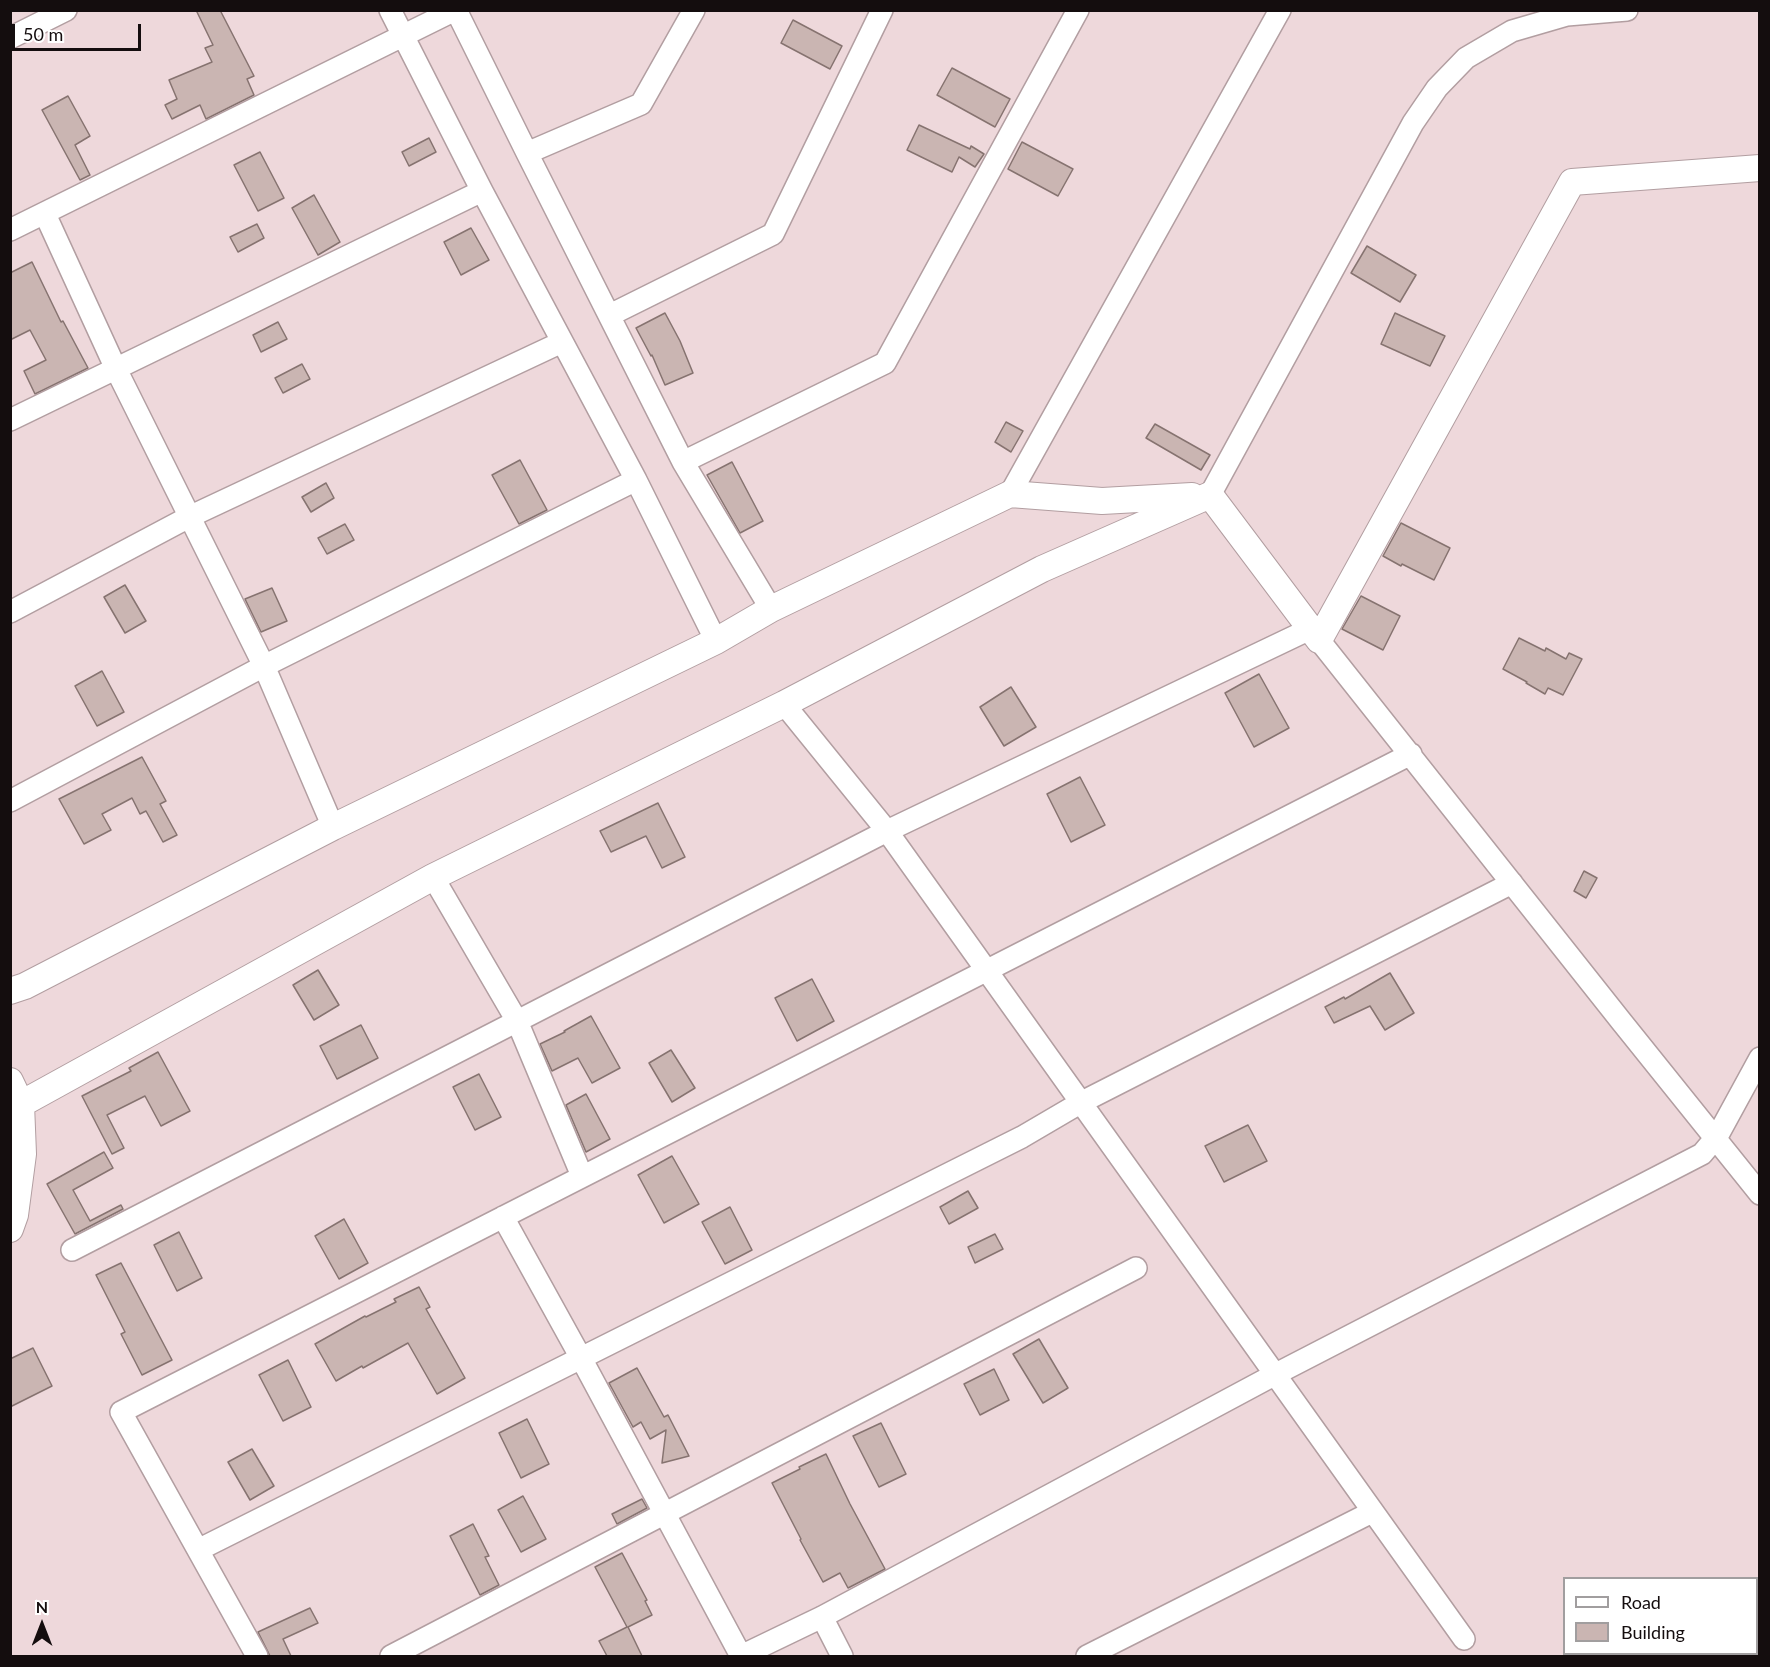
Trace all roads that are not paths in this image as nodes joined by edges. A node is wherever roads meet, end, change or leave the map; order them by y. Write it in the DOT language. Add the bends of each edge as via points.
graph roads {
  1 [pos="66,10"];
  2 [pos="390,10"];
  3 [pos="456,10"];
  4 [pos="694,10"];
  5 [pos="882,10"];
  6 [pos="1078,10"];
  7 [pos="1280,10"];
  8 [pos="1627,10"];
  9 [pos="403,37"];
  10 [pos="10,38"];
  11 [pos="527,153"];
  12 [pos="1760,168"];
  13 [pos="482,191"];
  14 [pos="45,214"];
  15 [pos="10,230"];
  16 [pos="610,315"];
  17 [pos="562,342"];
  18 [pos="116,369"];
  19 [pos="10,420"];
  20 [pos="683,462"];
  21 [pos="636,480"];
  22 [pos="1010,494"];
  23 [pos="1210,495"];
  24 [pos="189,517"];
  25 [pos="771,609"];
  26 [pos="10,612"];
  27 [pos="1315,634"];
  28 [pos="717,641"];
  29 [pos="264,666"];
  30 [pos="784,704"];
  31 [pos="1411,754"];
  32 [pos="10,801"];
  33 [pos="333,827"];
  34 [pos="887,831"];
  35 [pos="433,877"];
  36 [pos="1512,883"];
  37 [pos="985,971"];
  38 [pos="10,991"];
  39 [pos="517,1021"];
  40 [pos="1760,1058"];
  41 [pos="10,1081"];
  42 [pos="1080,1103"];
  43 [pos="21,1104"];
  44 [pos="1715,1138"];
  45 [pos="582,1176"];
  46 [pos="1760,1194"];
  47 [pos="503,1217"];
  48 [pos="10,1229"];
  49 [pos="72,1250"];
  50 [pos="1136,1268"];
  51 [pos="581,1358"];
  52 [pos="1274,1375"];
  53 [pos="1372,1512"];
  54 [pos="664,1515"];
  55 [pos="198,1550"];
  56 [pos="822,1617"];
  57 [pos="1464,1639"];
  58 [pos="257,1656"];
  59 [pos="392,1656"];
  60 [pos="842,1656"];
  61 [pos="1087,1656"];
  1 -- 10 [label="street"];
  2 -- 9 [label="street"];
  3 -- 9 [label="street"];
  3 -- 11 [label="street"];
  4 -- 11 [label="street" via="641,104"];
  5 -- 16 [label="street" via="773,234"];
  6 -- 20 [label="street" via="885,363"];
  7 -- 22 [label="street"];
  8 -- 23 [label="street" via="1567,15 1512,31 1466,58 1437,88 1413,123"];
  9 -- 13 [label="street"];
  9 -- 14 [label="street"];
  11 -- 16 [label="street"];
  12 -- 27 [label="street" via="1572,182"];
  13 -- 17 [label="street"];
  13 -- 18 [label="street"];
  14 -- 15 [label="street"];
  14 -- 18 [label="street"];
  16 -- 20 [label="street"];
  17 -- 21 [label="street"];
  17 -- 24 [label="street"];
  18 -- 19 [label="street"];
  18 -- 24 [label="street"];
  20 -- 25 [label="street"];
  21 -- 28 [label="street"];
  21 -- 29 [label="street"];
  22 -- 23 [label="street" via="1102,501"];
  22 -- 25 [label="street"];
  23 -- 27 [label="street"];
  23 -- 30 [label="street" via="1042,569"];
  24 -- 26 [label="street"];
  24 -- 29 [label="street"];
  25 -- 28 [label="street"];
  27 -- 31 [label="street"];
  27 -- 34 [label="street"];
  28 -- 33 [label="street"];
  29 -- 32 [label="street"];
  29 -- 33 [label="street"];
  30 -- 34 [label="street"];
  30 -- 35 [label="street"];
  31 -- 36 [label="street"];
  31 -- 37 [label="street"];
  33 -- 38 [label="street"];
  34 -- 37 [label="street"];
  34 -- 39 [label="street"];
  35 -- 39 [label="street"];
  35 -- 43 [label="street"];
  36 -- 42 [label="street"];
  36 -- 44 [label="street"];
  37 -- 42 [label="street"];
  37 -- 45 [label="street"];
  39 -- 45 [label="street"];
  39 -- 49 [label="street"];
  40 -- 44 [label="street"];
  41 -- 43 [label="street"];
  42 -- 51 [label="street" via="1022,1137"];
  42 -- 52 [label="street"];
  43 -- 48 [label="street" via="23,1154"];
  44 -- 46 [label="street"];
  44 -- 52 [label="street" via="1702,1154"];
  45 -- 47 [label="street"];
  47 -- 51 [label="street"];
  47 -- 55 [label="street" via="122,1412"];
  50 -- 54 [label="street"];
  51 -- 54 [label="street"];
  51 -- 55 [label="street"];
  52 -- 53 [label="street"];
  52 -- 56 [label="street"];
  53 -- 57 [label="street"];
  53 -- 61 [label="street"];
  54 -- 56 [label="street" via="741,1656"];
  54 -- 59 [label="street"];
  55 -- 58 [label="street"];
  56 -- 60 [label="street"];
}
